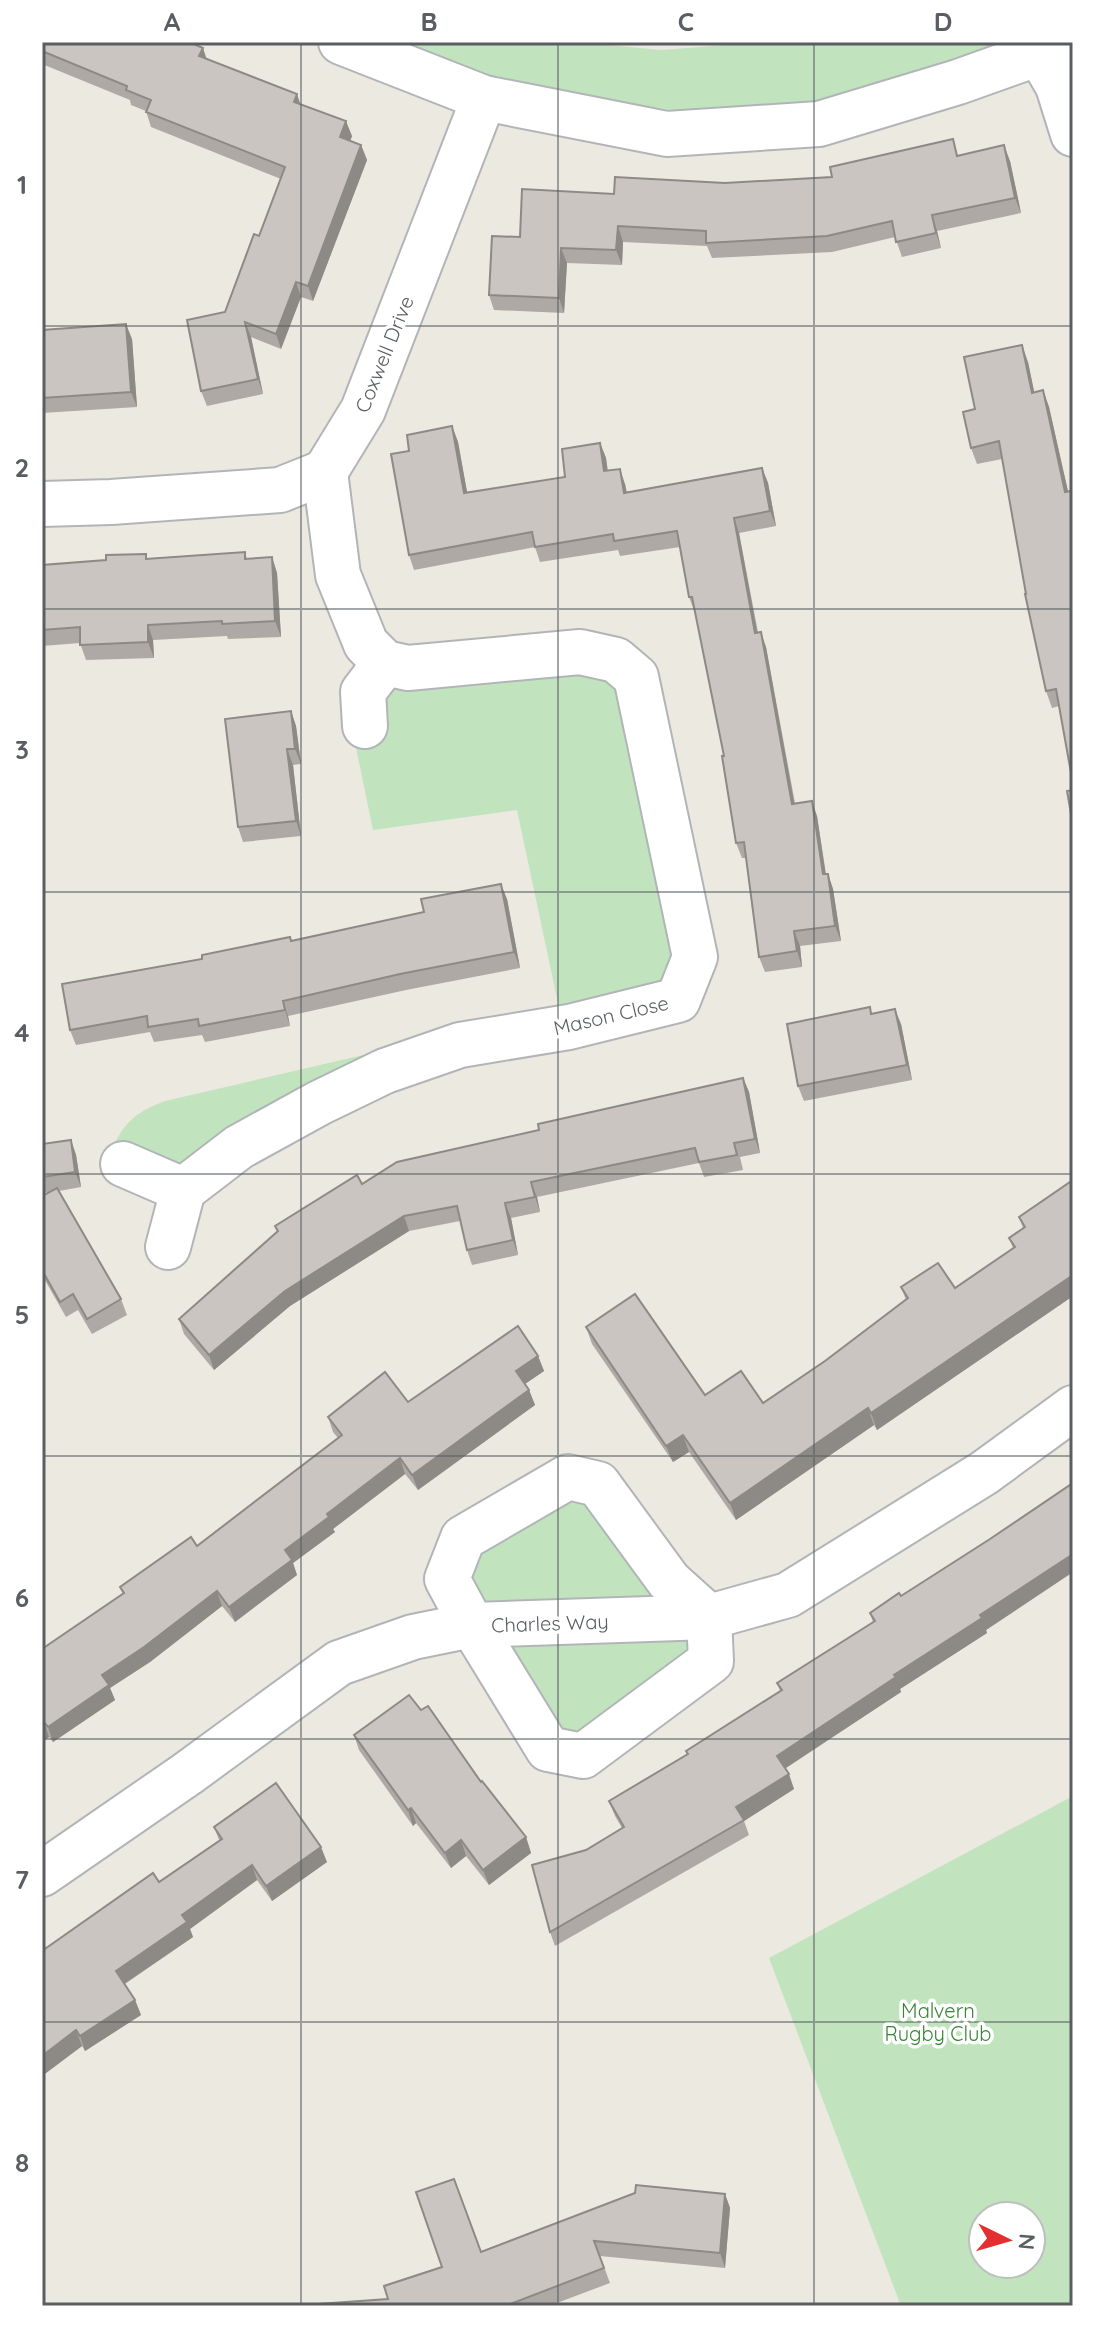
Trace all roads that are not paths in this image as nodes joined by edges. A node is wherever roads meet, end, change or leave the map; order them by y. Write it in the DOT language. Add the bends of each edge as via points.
graph roads {
  1 [pos="341,42"];
  2 [pos="1055,48"];
  3 [pos="484,98"];
  4 [pos="1073,134"];
  5 [pos="325,472"];
  6 [pos="42,504"];
  7 [pos="385,663"];
  8 [pos="365,726"];
  9 [pos="123,1164"];
  10 [pos="183,1190"];
  11 [pos="168,1247"];
  12 [pos="1073,1408"];
  13 [pos="709,1617"];
  14 [pos="472,1625"];
  15 [pos="42,1874"];
  1 -- 3 [label="street"];
  2 -- 3 [label="street" via="819,124 667,134"];
  2 -- 4 [label="street" via="1058,86"];
  3 -- 5 [label="street, Coxwell Drive" via="363,410"];
  5 -- 6 [label="street" via="280,490"];
  5 -- 7 [label="street" via="338,575 366,644"];
  7 -- 8 [label="street" via="363,692"];
  7 -- 10 [label="street, Mason Close" via="408,668 580,652 616,660 636,677 695,957 678,1000 569,1027 460,1045 385,1071 239,1147"];
  9 -- 10 [label="street"];
  10 -- 11 [label="street"];
  12 -- 13 [label="street, Charles Way" via="984,1473 788,1595"];
  13 -- 14 [label="street, Charles Way"];
  13 -- 14 [label="street" via="711,1661 583,1756 548,1749"];
  13 -- 14 [label="street" via="669,1581 598,1484 568,1477 463,1538 447,1579"];
  14 -- 15 [label="street, Charles Way" via="413,1637 339,1663"];
}
